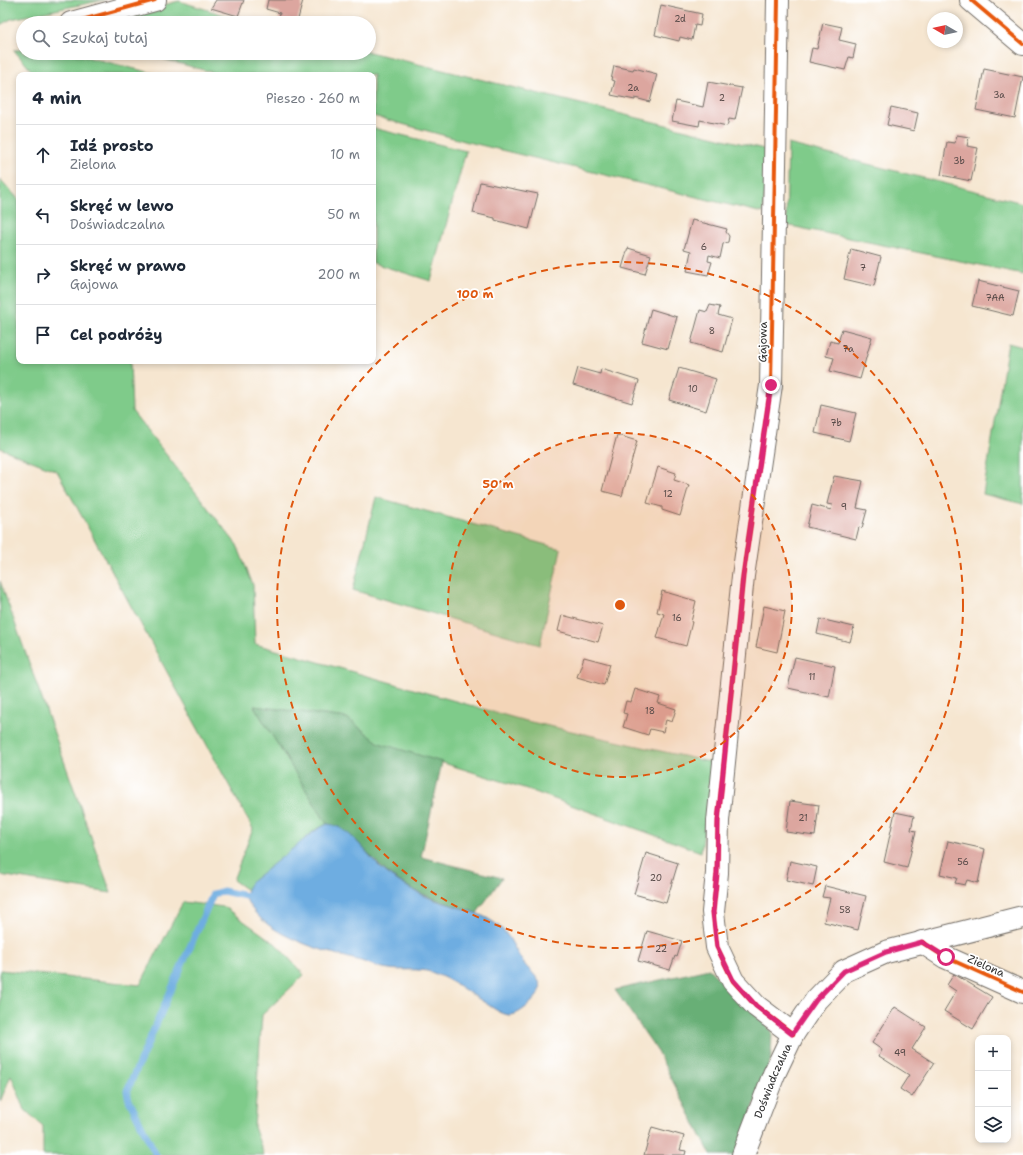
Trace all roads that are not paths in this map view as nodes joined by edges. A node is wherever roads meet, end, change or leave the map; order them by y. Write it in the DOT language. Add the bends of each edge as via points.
graph roads {
  1 [pos="155,0"];
  2 [pos="778,0"];
  3 [pos="971,0"];
  4 [pos="97,16"];
  5 [pos="1023,44"];
  6 [pos="1023,916"];
  7 [pos="922,942"];
  8 [pos="1023,992"];
  9 [pos="792,1034"];
  10 [pos="743,1155"];
  1 -- 4 [label="street"];
  2 -- 9 [label="street, Gajowa" via="771,385 743,576 718,821 713,912 717,947 733,980 756,1006"];
  3 -- 5 [label="street"];
  6 -- 7 [label="street, Doświadczalna"];
  7 -- 8 [label="street, Zielona" via="946,957"];
  7 -- 9 [label="street, Doświadczalna" via="886,952 844,971 816,1000"];
  9 -- 10 [label="street, Doświadczalna"];
}
